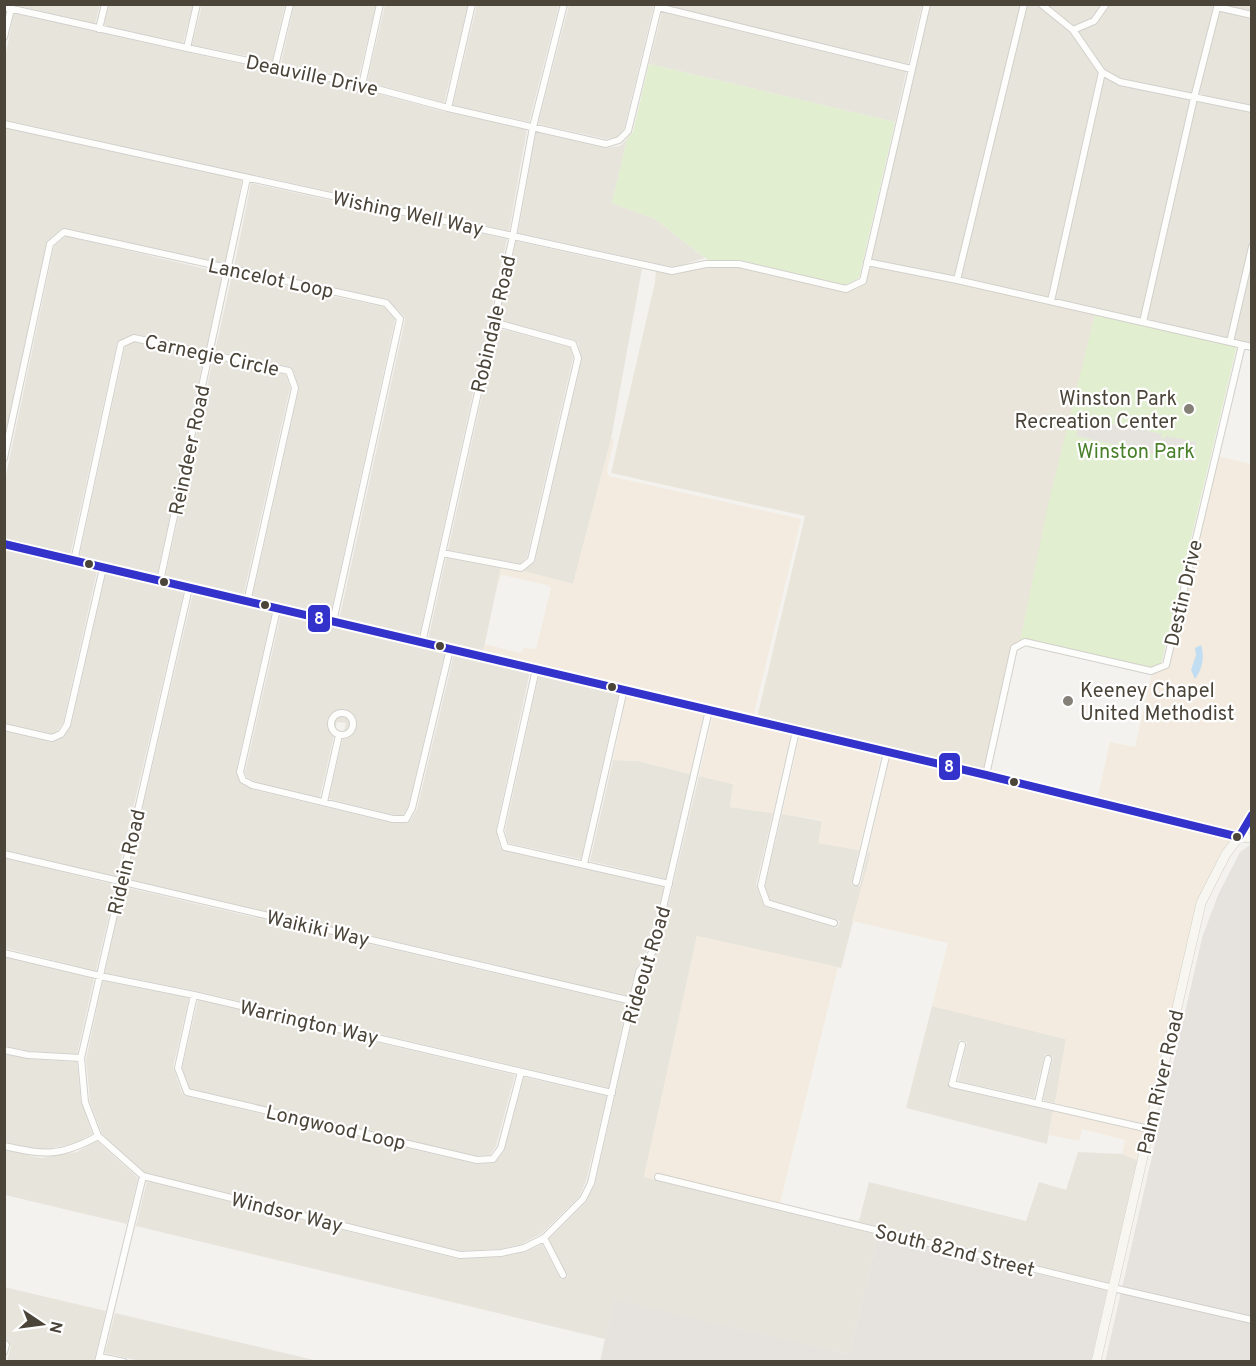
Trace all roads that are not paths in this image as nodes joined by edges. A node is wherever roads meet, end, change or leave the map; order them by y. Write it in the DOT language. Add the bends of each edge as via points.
graph roads {
  1 [pos="105,4"];
  2 [pos="197,4"];
  3 [pos="290,4"];
  4 [pos="380,4"];
  5 [pos="472,4"];
  6 [pos="564,4"];
  7 [pos="927,4"];
  8 [pos="1024,4"];
  9 [pos="1041,4"];
  10 [pos="1106,4"];
  11 [pos="9,6"];
  12 [pos="658,6"];
  13 [pos="1218,6"];
  14 [pos="1251,15"];
  15 [pos="99,29"];
  16 [pos="1073,30"];
  17 [pos="4,37"];
  18 [pos="187,48"];
  19 [pos="275,66"];
  20 [pos="911,69"];
  21 [pos="1102,72"];
  22 [pos="362,85"];
  23 [pos="1194,98"];
  24 [pos="448,108"];
  25 [pos="1251,109"];
  26 [pos="4,124"];
  27 [pos="533,127"];
  28 [pos="247,178"];
  29 [pos="513,236"];
  30 [pos="1251,247"];
  31 [pos="867,262"];
  32 [pos="228,270"];
  33 [pos="957,280"];
  34 [pos="1051,301"];
  35 [pos="493,322"];
  36 [pos="1143,322"];
  37 [pos="1230,342"];
  38 [pos="1242,345"];
  39 [pos="1251,347"];
  40 [pos="209,354"];
  41 [pos="4,458"];
  42 [pos="4,544"];
  43 [pos="442,553"];
  44 [pos="74,561"];
  45 [pos="103,568"];
  46 [pos="160,581"];
  47 [pos="189,588"];
  48 [pos="247,602"];
  49 [pos="277,609"];
  50 [pos="333,622"];
  51 [pos="422,643"];
  52 [pos="450,649"];
  53 [pos="536,669"];
  54 [pos="624,689"];
  55 [pos="709,710"];
  56 [pos="4,727"];
  57 [pos="796,731"];
  58 [pos="339,735"];
  59 [pos="887,753"];
  60 [pos="986,775"];
  61 [pos="324,802"];
  62 [pos="1251,814"];
  63 [pos="1239,837"];
  64 [pos="1251,838"];
  65 [pos="4,854"];
  66 [pos="585,864"];
  67 [pos="121,882"];
  68 [pos="856,882"];
  69 [pos="669,884"];
  70 [pos="834,923"];
  71 [pos="4,952"];
  72 [pos="100,976"];
  73 [pos="194,995"];
  74 [pos="632,1001"];
  75 [pos="962,1045"];
  76 [pos="4,1050"];
  77 [pos="81,1058"];
  78 [pos="1048,1059"];
  79 [pos="521,1072"];
  80 [pos="612,1093"];
  81 [pos="1038,1103"];
  82 [pos="1149,1129"];
  83 [pos="98,1136"];
  84 [pos="4,1146"];
  85 [pos="143,1176"];
  86 [pos="658,1178"];
  87 [pos="544,1238"];
  88 [pos="563,1275"];
  89 [pos="1113,1288"];
  90 [pos="1251,1320"];
  91 [pos="4,1343"];
  92 [pos="4,1352"];
  93 [pos="99,1359"];
  94 [pos="124,1362"];
  95 [pos="1096,1362"];
  1 -- 15 [label="street"];
  2 -- 18 [label="street"];
  3 -- 19 [label="street"];
  4 -- 22 [label="street"];
  5 -- 24 [label="street"];
  6 -- 27 [label="street, Robindale Road"];
  7 -- 20 [label="street"];
  8 -- 33 [label="street"];
  9 -- 16 [label="street"];
  10 -- 16 [label="street" via="1094,21"];
  11 -- 15 [label="street, Deauville Drive"];
  11 -- 17 [label="street"];
  12 -- 20 [label="street"];
  12 -- 27 [label="street, Deauville Drive" via="628,131 619,140 606,144"];
  13 -- 14 [label="street"];
  13 -- 23 [label="street"];
  15 -- 18 [label="street, Deauville Drive"];
  16 -- 21 [label="street"];
  18 -- 19 [label="street, Deauville Drive"];
  19 -- 22 [label="street, Deauville Drive"];
  20 -- 31 [label="street"];
  21 -- 23 [label="street" via="1120,82"];
  21 -- 34 [label="street"];
  22 -- 24 [label="street, Deauville Drive"];
  23 -- 25 [label="street"];
  23 -- 36 [label="street"];
  24 -- 27 [label="street, Deauville Drive"];
  26 -- 28 [label="street, Wishing Well Way"];
  27 -- 29 [label="street, Robindale Road"];
  28 -- 29 [label="street, Wishing Well Way"];
  28 -- 32 [label="street, Reindeer Road"];
  29 -- 31 [label="street, Wishing Well Way" via="672,272 706,264 739,264 846,289 863,281"];
  29 -- 35 [label="street, Robindale Road"];
  30 -- 37 [label="street"];
  31 -- 33 [label="street"];
  32 -- 40 [label="street, Reindeer Road"];
  32 -- 41 [label="street, Lancelot Loop" via="64,232 50,244"];
  32 -- 50 [label="street, Lancelot Loop" via="386,303 400,319"];
  33 -- 34 [label="street"];
  34 -- 36 [label="street"];
  35 -- 43 [label="street, Robindale Road"];
  35 -- 43 [label="street" via="573,344 578,358 531,560 521,568"];
  36 -- 37 [label="street"];
  37 -- 38 [label="street"];
  38 -- 39 [label="street"];
  38 -- 60 [label="street, Destin Drive" via="1166,665 1150,671 1025,642 1014,648"];
  40 -- 44 [label="street, Carnegie Circle" via="134,338 121,344"];
  40 -- 46 [label="street, Reindeer Road"];
  40 -- 48 [label="street, Carnegie Circle" via="289,371 295,388"];
  42 -- 44 [label="street"];
  43 -- 51 [label="street, Robindale Road"];
  44 -- 45 [label="street"];
  45 -- 46 [label="street"];
  45 -- 56 [label="street" via="67,725 52,738"];
  46 -- 47 [label="street"];
  47 -- 48 [label="street"];
  47 -- 67 [label="street, Ridein Road"];
  48 -- 49 [label="street"];
  49 -- 50 [label="street"];
  49 -- 61 [label="street" via="240,772 243,780 252,785"];
  50 -- 51 [label="street"];
  51 -- 52 [label="street"];
  52 -- 53 [label="street"];
  52 -- 61 [label="street" via="412,808 406,819"];
  53 -- 54 [label="street"];
  53 -- 66 [label="street" via="500,831 505,846"];
  54 -- 55 [label="street"];
  54 -- 66 [label="street"];
  55 -- 57 [label="street"];
  55 -- 69 [label="street, Rideout Road"];
  57 -- 59 [label="street"];
  57 -- 70 [label="street" via="761,886 767,903"];
  58 -- 61 [label="street"];
  59 -- 60 [label="street"];
  59 -- 68 [label="street"];
  60 -- 63 [label="street"];
  62 -- 63 [label="street, Palm River Road"];
  63 -- 64 [label="street"];
  63 -- 82 [label="street, Palm River Road" via="1201,903"];
  65 -- 67 [label="street, Waikiki Way"];
  66 -- 69 [label="street"];
  67 -- 72 [label="street, Ridein Road"];
  67 -- 74 [label="street, Waikiki Way"];
  69 -- 74 [label="street, Rideout Road" via="652,951 639,972"];
  71 -- 72 [label="street, Warrington Way"];
  72 -- 73 [label="street, Warrington Way"];
  72 -- 77 [label="street, Ridein Road"];
  73 -- 79 [label="street, Warrington Way"];
  73 -- 79 [label="street, Longwood Loop" via="178,1068 187,1092 477,1160 493,1159 501,1148"];
  74 -- 80 [label="street, Rideout Road"];
  75 -- 81 [label="street" via="952,1084"];
  76 -- 77 [label="street" via="28,1056"];
  77 -- 83 [label="street, Ridein Road" via="85,1102"];
  78 -- 81 [label="street"];
  79 -- 80 [label="street, Warrington Way"];
  80 -- 87 [label="street, Rideout Road" via="596,1165 583,1199"];
  81 -- 82 [label="street"];
  82 -- 89 [label="street, Palm River Road"];
  83 -- 84 [label="street" via="76,1148 40,1154"];
  83 -- 85 [label="street, Windsor Way"];
  85 -- 87 [label="street, Windsor Way" via="459,1255 501,1253"];
  85 -- 93 [label="street"];
  86 -- 89 [label="street, South 82nd Street"];
  87 -- 88 [label="street"];
  89 -- 90 [label="street, South 82nd Street"];
  89 -- 95 [label="street, Palm River Road"];
  91 -- 92 [label="street"];
  93 -- 94 [label="street"];
}
